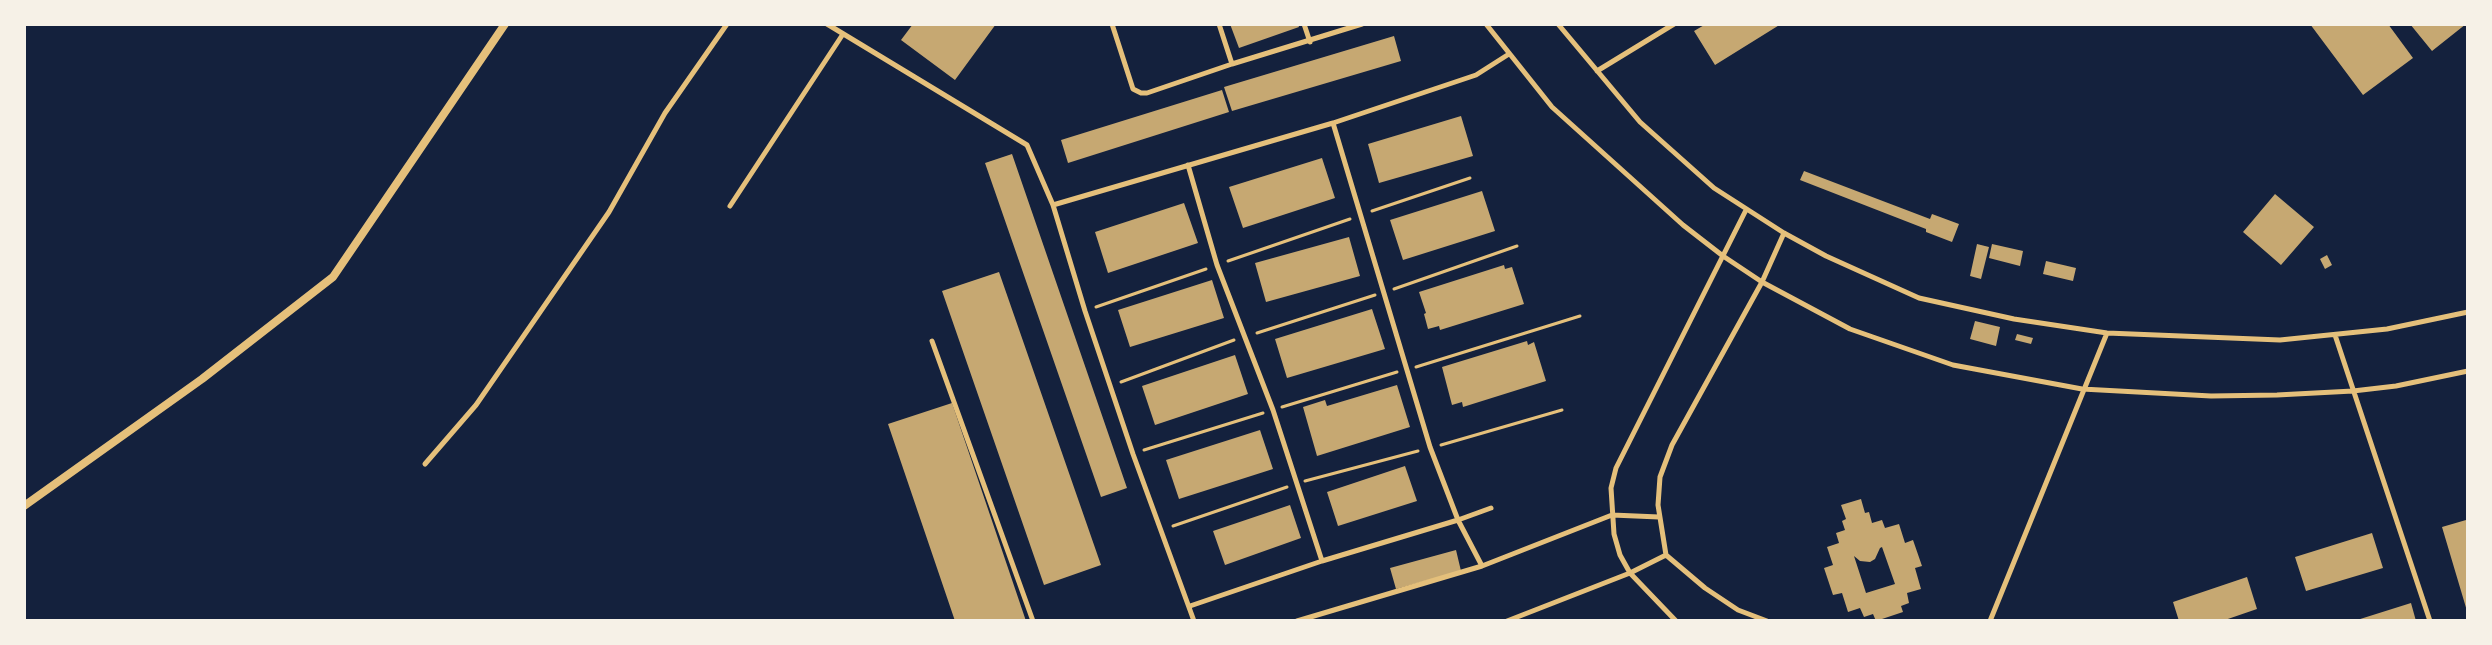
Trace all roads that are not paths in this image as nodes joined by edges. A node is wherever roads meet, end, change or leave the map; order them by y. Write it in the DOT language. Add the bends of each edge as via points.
graph roads {
  1 [pos="505,24"];
  2 [pos="727,24"];
  3 [pos="827,24"];
  4 [pos="1112,24"];
  5 [pos="1219,24"];
  6 [pos="1304,24"];
  7 [pos="1362,24"];
  8 [pos="1486,24"];
  9 [pos="1558,24"];
  10 [pos="1674,24"];
  11 [pos="843,34"];
  12 [pos="1310,42"];
  13 [pos="1509,54"];
  14 [pos="1232,64"];
  15 [pos="1597,71"];
  16 [pos="1333,123"];
  17 [pos="1188,165"];
  18 [pos="1053,205"];
  19 [pos="730,206"];
  20 [pos="1746,210"];
  21 [pos="1784,233"];
  22 [pos="1723,256"];
  23 [pos="1762,282"];
  24 [pos="2468,312"];
  25 [pos="2107,333"];
  26 [pos="2335,335"];
  27 [pos="932,341"];
  28 [pos="2468,371"];
  29 [pos="2082,389"];
  30 [pos="2353,391"];
  31 [pos="425,464"];
  32 [pos="24,506"];
  33 [pos="1491,508"];
  34 [pos="1612,515"];
  35 [pos="1659,517"];
  36 [pos="1458,520"];
  37 [pos="1666,555"];
  38 [pos="1322,561"];
  39 [pos="1482,566"];
  40 [pos="1630,573"];
  41 [pos="1190,606"];
  42 [pos="1033,621"];
  43 [pos="1194,621"];
  44 [pos="1297,621"];
  45 [pos="1507,621"];
  46 [pos="1676,621"];
  47 [pos="1767,621"];
  48 [pos="1990,621"];
  49 [pos="2430,621"];
  1 -- 32 [label="street" via="333,277"];
  2 -- 31 [label="lane" via="521,341"];
  3 -- 11 [label="lane"];
  4 -- 14 [label="lane" via="1130,82 1141,93"];
  5 -- 14 [label="lane"];
  6 -- 12 [label="lane"];
  7 -- 12 [label="lane"];
  8 -- 13 [label="lane"];
  9 -- 15 [label="lane"];
  10 -- 15 [label="lane"];
  11 -- 18 [label="lane" via="1027,145"];
  11 -- 19 [label="lane"];
  12 -- 14 [label="lane"];
  13 -- 16 [label="lane" via="1476,75"];
  13 -- 22 [label="lane" via="1552,107"];
  15 -- 20 [label="lane" via="1640,122"];
  16 -- 17 [label="lane"];
  16 -- 36 [label="lane" via="1430,447"];
  17 -- 18 [label="lane"];
  17 -- 38 [label="lane" via="1217,265 1273,410"];
  18 -- 41 [label="lane" via="1133,454"];
  20 -- 21 [label="lane"];
  20 -- 22 [label="lane"];
  21 -- 23 [label="lane"];
  21 -- 25 [label="lane" via="1919,298"];
  22 -- 23 [label="lane"];
  22 -- 34 [label="lane" via="1616,468"];
  23 -- 29 [label="lane" via="1850,329 1953,365"];
  23 -- 35 [label="lane" via="1672,445 1660,477"];
  24 -- 26 [label="lane"];
  25 -- 26 [label="lane" via="2280,340"];
  25 -- 29 [label="lane"];
  26 -- 30 [label="lane"];
  27 -- 42 [label="lane"];
  28 -- 30 [label="lane"];
  29 -- 30 [label="lane" via="2211,396"];
  29 -- 48 [label="lane"];
  30 -- 49 [label="lane"];
  33 -- 36 [label="lane"];
  34 -- 35 [label="lane"];
  34 -- 39 [label="lane"];
  34 -- 40 [label="lane" via="1620,555"];
  35 -- 37 [label="lane"];
  36 -- 38 [label="lane"];
  36 -- 39 [label="lane"];
  37 -- 40 [label="lane"];
  37 -- 47 [label="lane" via="1738,610"];
  38 -- 41 [label="lane"];
  39 -- 44 [label="lane"];
  40 -- 45 [label="lane"];
  40 -- 46 [label="lane"];
  41 -- 43 [label="lane"];
}
